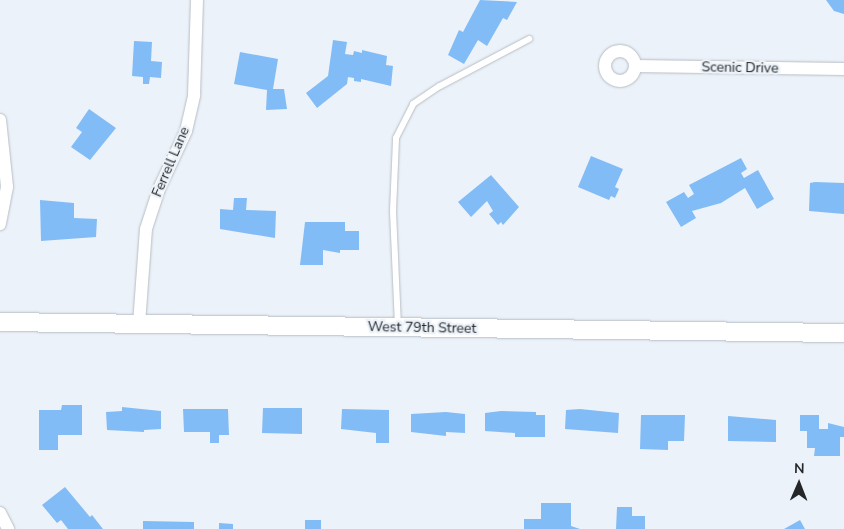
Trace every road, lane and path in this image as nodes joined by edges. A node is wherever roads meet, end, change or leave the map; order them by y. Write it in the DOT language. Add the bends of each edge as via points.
graph roads {
  1 [pos="197,0"];
  2 [pos="528,39"];
  3 [pos="635,66"];
  4 [pos="844,69"];
  5 [pos="0,120"];
  6 [pos="0,224"];
  7 [pos="0,322"];
  8 [pos="139,324"];
  9 [pos="398,327"];
  10 [pos="844,333"];
  11 [pos="0,513"];
  12 [pos="8,529"];
  1 -- 8 [label="street, Ferrell Lane" via="194,95 186,131 159,189 146,229"];
  2 -- 9 [label="lane" via="413,104 396,138 393,211"];
  3 -- 4 [label="street, Scenic Drive"];
  5 -- 6 [label="street" via="7,187"];
  7 -- 8 [label="main road, West 79th Street"];
  8 -- 9 [label="main road, West 79th Street"];
  9 -- 10 [label="main road, West 79th Street"];
  11 -- 12 [label="street"];
}
